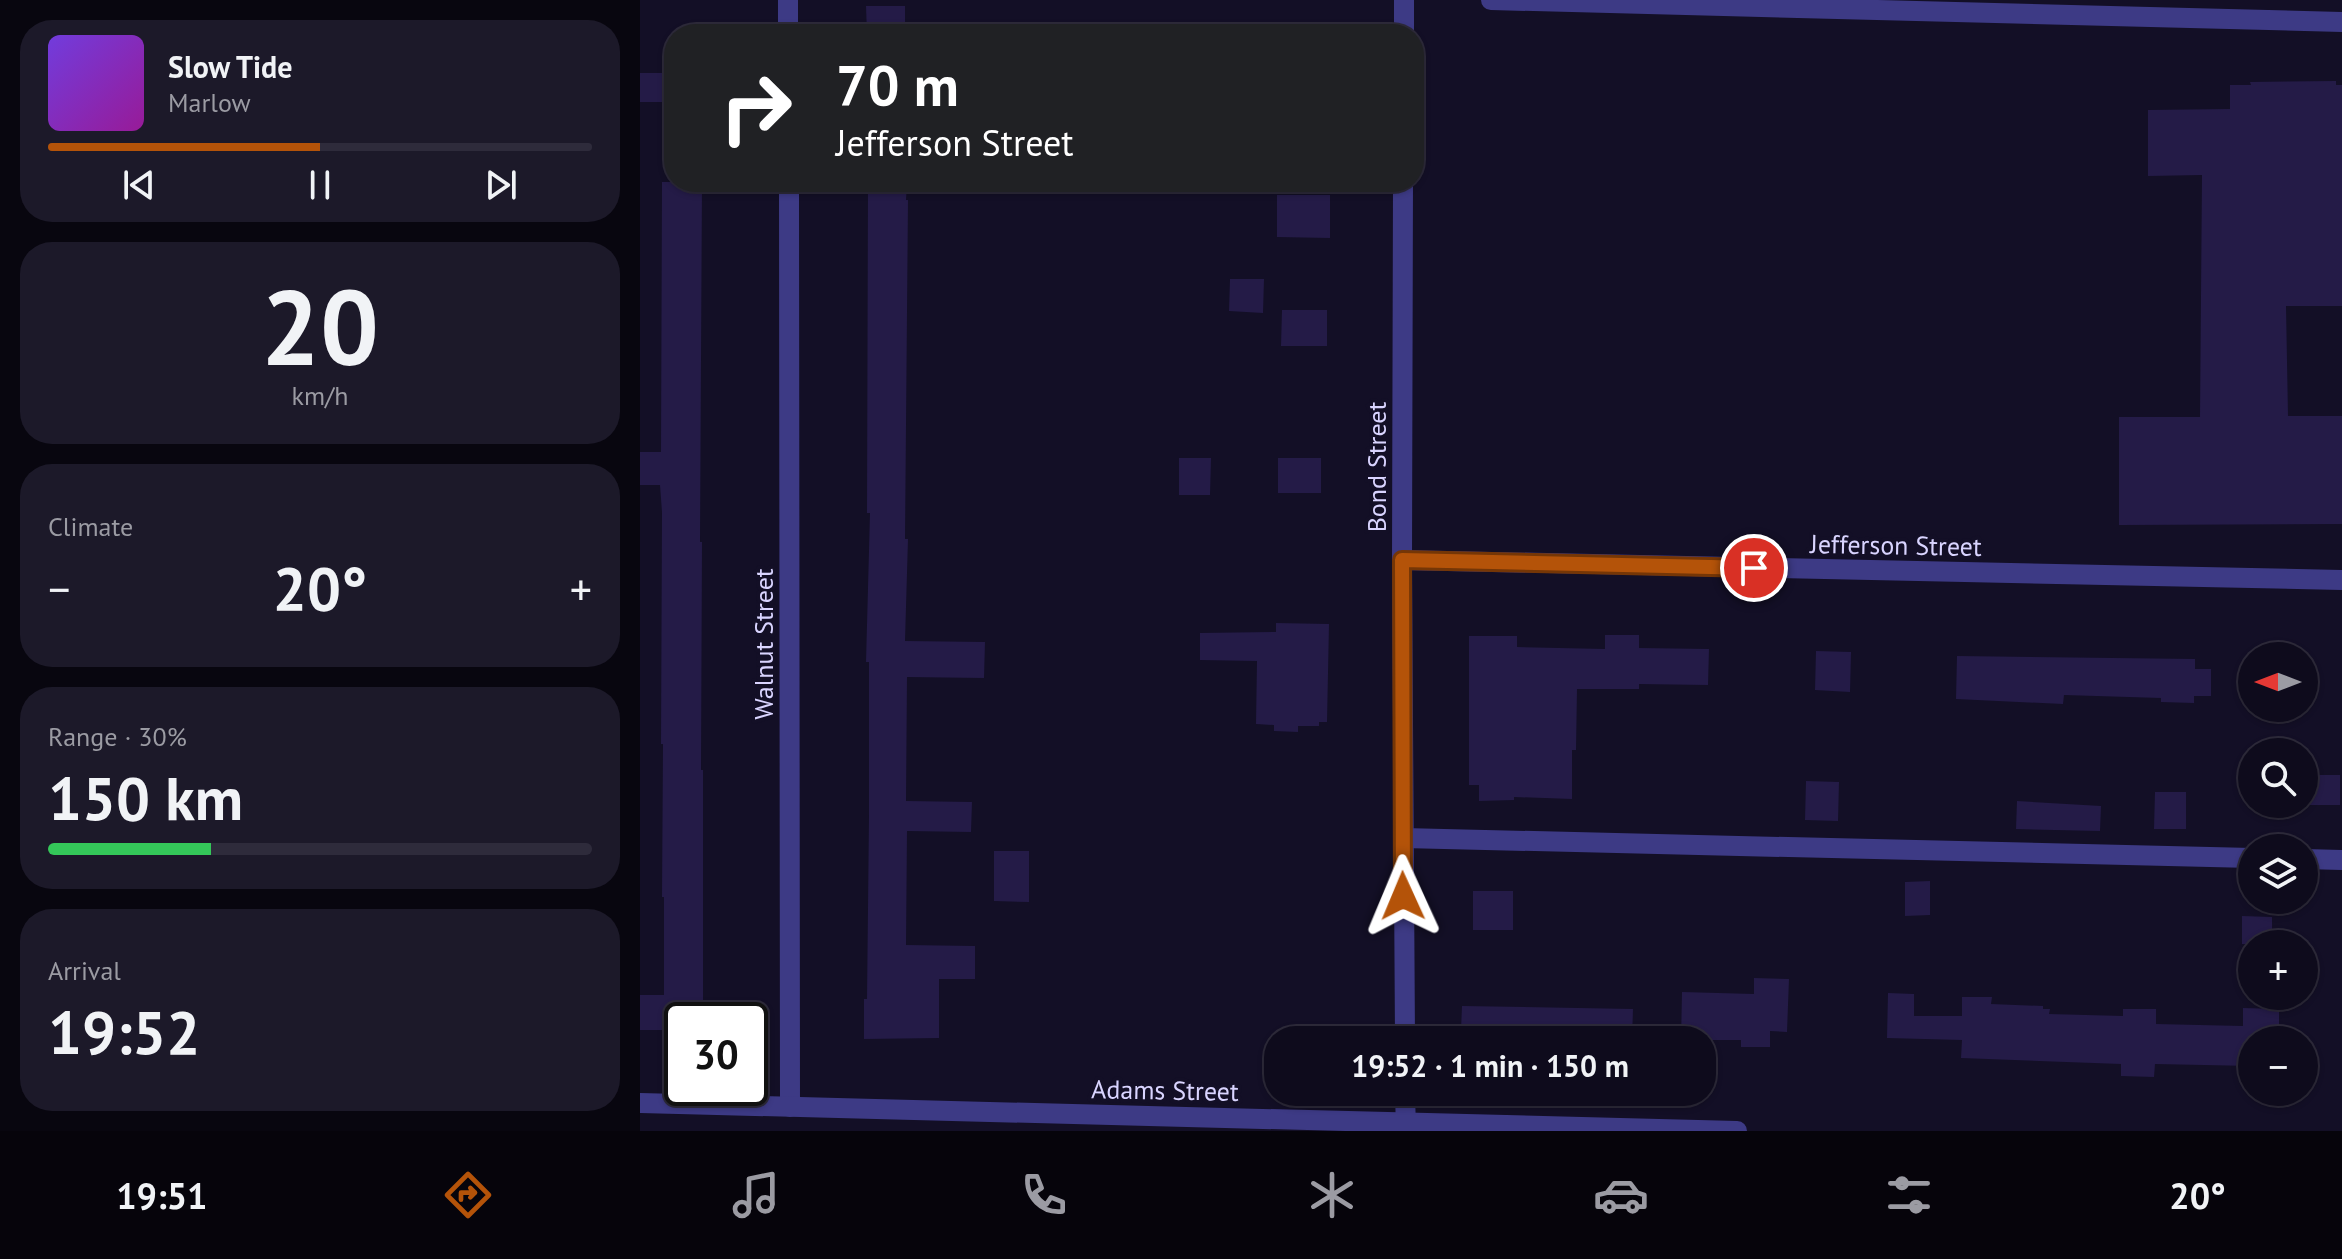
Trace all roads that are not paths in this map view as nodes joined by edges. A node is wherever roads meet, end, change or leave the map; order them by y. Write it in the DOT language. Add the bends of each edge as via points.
graph roads {
  1 [pos="788,0"];
  2 [pos="1404,0"];
  3 [pos="1491,0"];
  4 [pos="2342,22"];
  5 [pos="788,24"];
  6 [pos="1404,24"];
  7 [pos="789,192"];
  8 [pos="1403,192"];
  9 [pos="1402,560"];
  10 [pos="2342,580"];
  11 [pos="1403,838"];
  12 [pos="2238,858"];
  13 [pos="2318,859"];
  14 [pos="2342,860"];
  15 [pos="1405,1026"];
  16 [pos="640,1103"];
  17 [pos="1405,1106"];
  18 [pos="790,1107"];
  19 [pos="1406,1127"];
  20 [pos="1737,1131"];
  1 -- 5 [label="street"];
  2 -- 6 [label="street"];
  3 -- 4 [label="street"];
  7 -- 18 [label="street, Walnut Street"];
  8 -- 9 [label="street, Bond Street"];
  9 -- 10 [label="street, Jefferson Street"];
  9 -- 11 [label="street, Bond Street"];
  11 -- 12 [label="street"];
  11 -- 15 [label="street, Bond Street"];
  13 -- 14 [label="street"];
  16 -- 18 [label="street, Adams Street"];
  17 -- 19 [label="street"];
  18 -- 19 [label="street, Adams Street"];
  19 -- 20 [label="street, Adams Street"];
}
